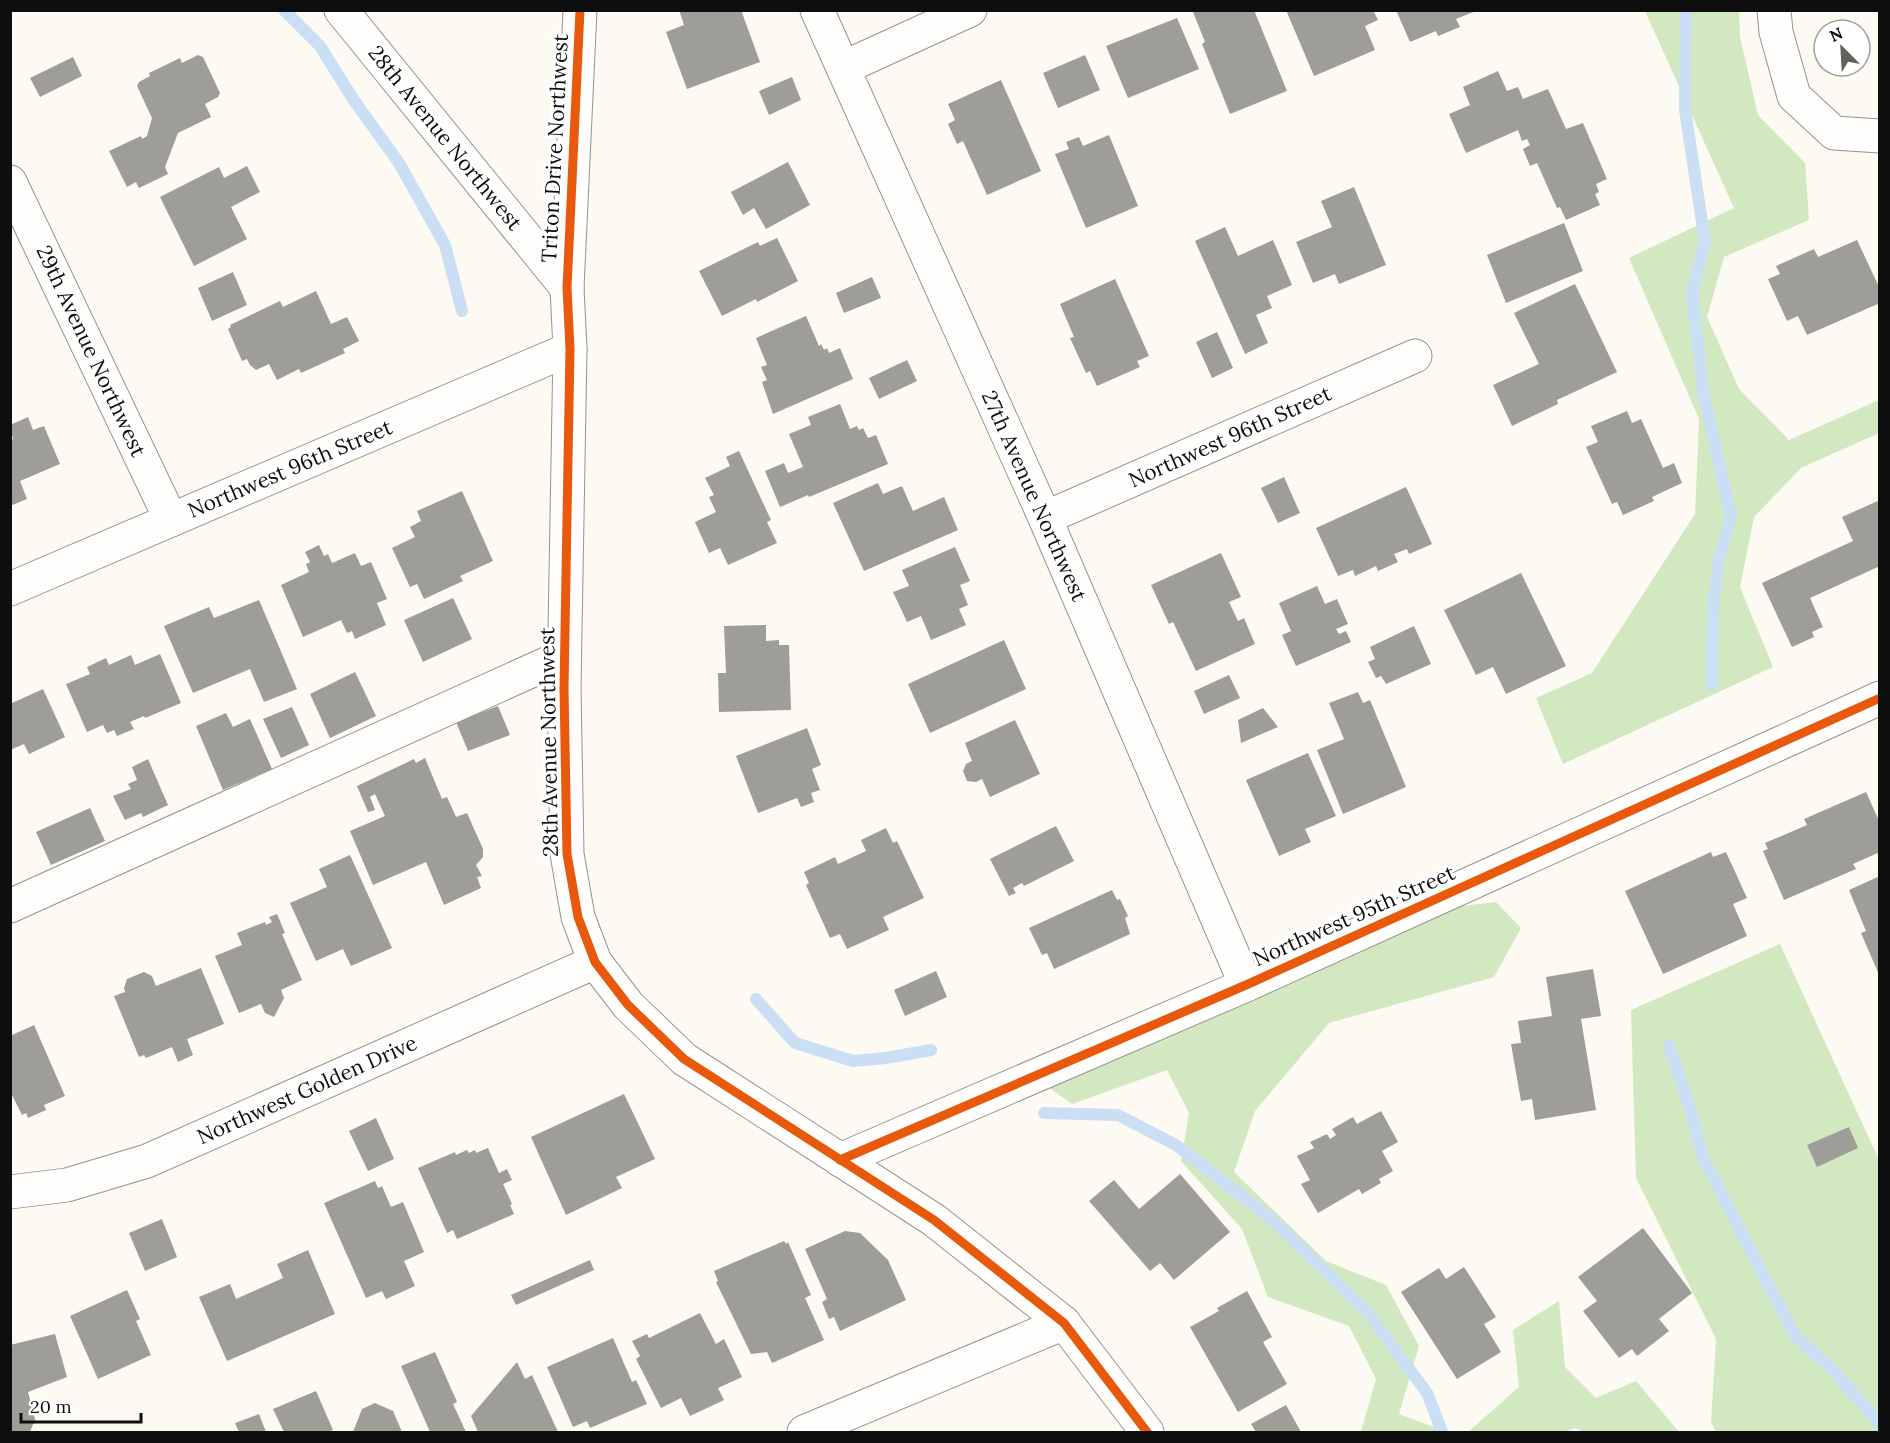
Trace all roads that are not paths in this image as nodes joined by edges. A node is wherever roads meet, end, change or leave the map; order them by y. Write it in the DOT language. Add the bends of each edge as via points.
graph roads {
  1 [pos="341,10"];
  2 [pos="579,10"];
  3 [pos="817,10"];
  4 [pos="970,10"];
  5 [pos="1774,10"];
  6 [pos="843,68"];
  7 [pos="1880,136"];
  8 [pos="10,182"];
  9 [pos="567,288"];
  10 [pos="570,349"];
  11 [pos="1415,356"];
  12 [pos="1044,518"];
  13 [pos="171,520"];
  14 [pos="10,589"];
  15 [pos="564,656"];
  16 [pos="1880,698"];
  17 [pos="10,906"];
  18 [pos="595,962"];
  19 [pos="1246,985"];
  20 [pos="840,1160"];
  21 [pos="10,1192"];
  22 [pos="1064,1323"];
  23 [pos="804,1432"];
  24 [pos="1147,1432"];
  1 -- 9 [label="street, 28th Avenue Northwest"];
  2 -- 9 [label="street, Triton Drive Northwest"];
  3 -- 6 [label="street, 27th Avenue Northwest"];
  4 -- 6 [label="street"];
  5 -- 7 [label="street" via="1776,32 1794,96 1833,133"];
  6 -- 12 [label="street, 27th Avenue Northwest"];
  8 -- 13 [label="street, 29th Avenue Northwest"];
  9 -- 10 [label="street, 28th Avenue Northwest"];
  10 -- 13 [label="street, Northwest 96th Street"];
  10 -- 15 [label="street, 28th Avenue Northwest"];
  11 -- 12 [label="street, Northwest 96th Street"];
  12 -- 19 [label="street, 27th Avenue Northwest"];
  13 -- 14 [label="street, Northwest 96th Street"];
  15 -- 17 [label="street"];
  15 -- 18 [label="street, 28th Avenue Northwest" via="567,854 578,917"];
  16 -- 19 [label="street, Northwest 95th Street"];
  18 -- 20 [label="street, 28th Avenue Northwest" via="628,1005 684,1059"];
  18 -- 21 [label="street, Northwest Golden Drive" via="147,1161 67,1185"];
  19 -- 20 [label="street, Northwest 95th Street"];
  20 -- 22 [label="street, 28th Avenue Northwest" via="934,1221"];
  22 -- 23 [label="street"];
  22 -- 24 [label="street, 28th Avenue Northwest"];
}
